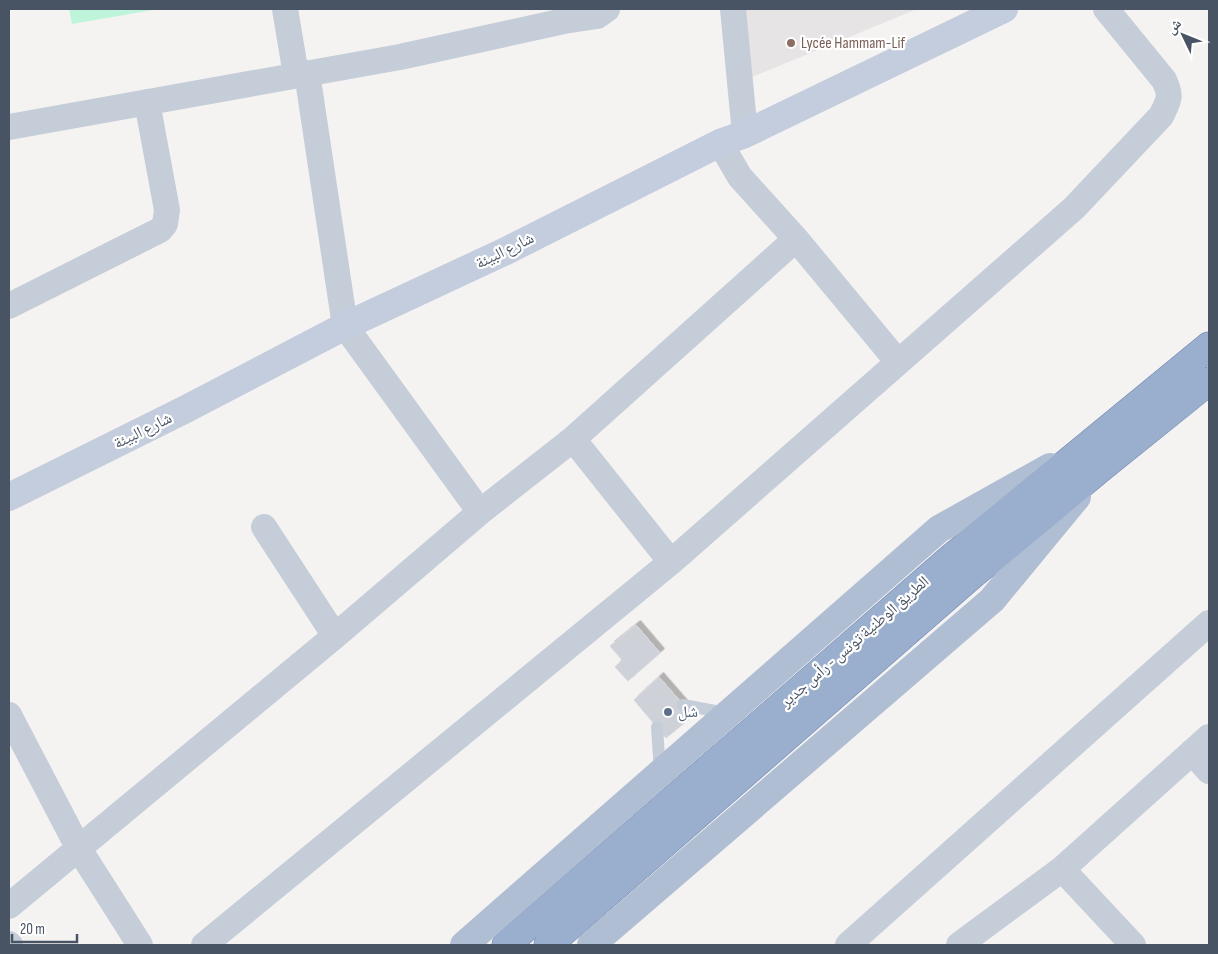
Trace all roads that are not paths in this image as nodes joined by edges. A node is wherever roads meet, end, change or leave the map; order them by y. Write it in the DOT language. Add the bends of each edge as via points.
graph roads {
  1 [pos="285,9"];
  2 [pos="607,9"];
  3 [pos="733,9"];
  4 [pos="1004,9"];
  5 [pos="1106,9"];
  6 [pos="302,74"];
  7 [pos="146,102"];
  8 [pos="9,127"];
  9 [pos="745,134"];
  10 [pos="720,143"];
  11 [pos="796,239"];
  12 [pos="9,306"];
  13 [pos="345,326"];
  14 [pos="1209,346"];
  15 [pos="898,362"];
  16 [pos="1209,381"];
  17 [pos="573,439"];
  18 [pos="1094,457"];
  19 [pos="9,497"];
  20 [pos="480,512"];
  21 [pos="264,526"];
  22 [pos="671,562"];
  23 [pos="1209,623"];
  24 [pos="335,636"];
  25 [pos="683,705"];
  26 [pos="729,714"];
  27 [pos="9,715"];
  28 [pos="657,728"];
  29 [pos="1201,744"];
  30 [pos="1209,771"];
  31 [pos="660,773"];
  32 [pos="79,848"];
  33 [pos="1062,869"];
  34 [pos="9,906"];
  35 [pos="140,945"];
  36 [pos="204,945"];
  37 [pos="464,945"];
  38 [pos="506,945"];
  39 [pos="548,945"];
  40 [pos="591,945"];
  41 [pos="848,945"];
  42 [pos="959,945"];
  43 [pos="1134,945"];
  1 -- 6 [label="street"];
  2 -- 6 [label="street" via="597,16"];
  3 -- 9 [label="street"];
  4 -- 9 [label="main road, شارع البيئة"];
  5 -- 15 [label="street" via="1164,80 1170,92 1161,116 1074,208"];
  6 -- 7 [label="street"];
  6 -- 13 [label="street"];
  7 -- 8 [label="street"];
  7 -- 12 [label="street" via="167,210 165,224 160,230"];
  9 -- 10 [label="main road, شارع البيئة"];
  10 -- 11 [label="street" via="740,176"];
  10 -- 13 [label="main road, شارع البيئة" via="506,251"];
  11 -- 15 [label="street"];
  11 -- 17 [label="street"];
  13 -- 19 [label="main road, شارع البيئة"];
  13 -- 20 [label="street"];
  14 -- 18 [label="highway, الطريق الوطنية تونس - رأس جدير"];
  15 -- 22 [label="street"];
  16 -- 18 [label="highway, الطريق الوطنية تونس - رأس جدير"];
  17 -- 20 [label="street"];
  17 -- 22 [label="street"];
  18 -- 26 [label="main road" via="939,530"];
  18 -- 38 [label="highway, الطريق الوطنية تونس - رأس جدير" via="951,558"];
  18 -- 39 [label="highway, الطريق الوطنية تونس - رأس جدير" via="972,575"];
  18 -- 40 [label="main road" via="992,600"];
  20 -- 24 [label="street"];
  21 -- 24 [label="street"];
  22 -- 36 [label="street"];
  23 -- 41 [label="street"];
  24 -- 32 [label="street"];
  25 -- 26 [label="lane"];
  26 -- 31 [label="main road"];
  27 -- 32 [label="street"];
  28 -- 31 [label="lane"];
  29 -- 30 [label="street"];
  29 -- 33 [label="street"];
  31 -- 37 [label="main road"];
  32 -- 34 [label="street"];
  32 -- 35 [label="street"];
  33 -- 42 [label="street"];
  33 -- 43 [label="street"];
}
